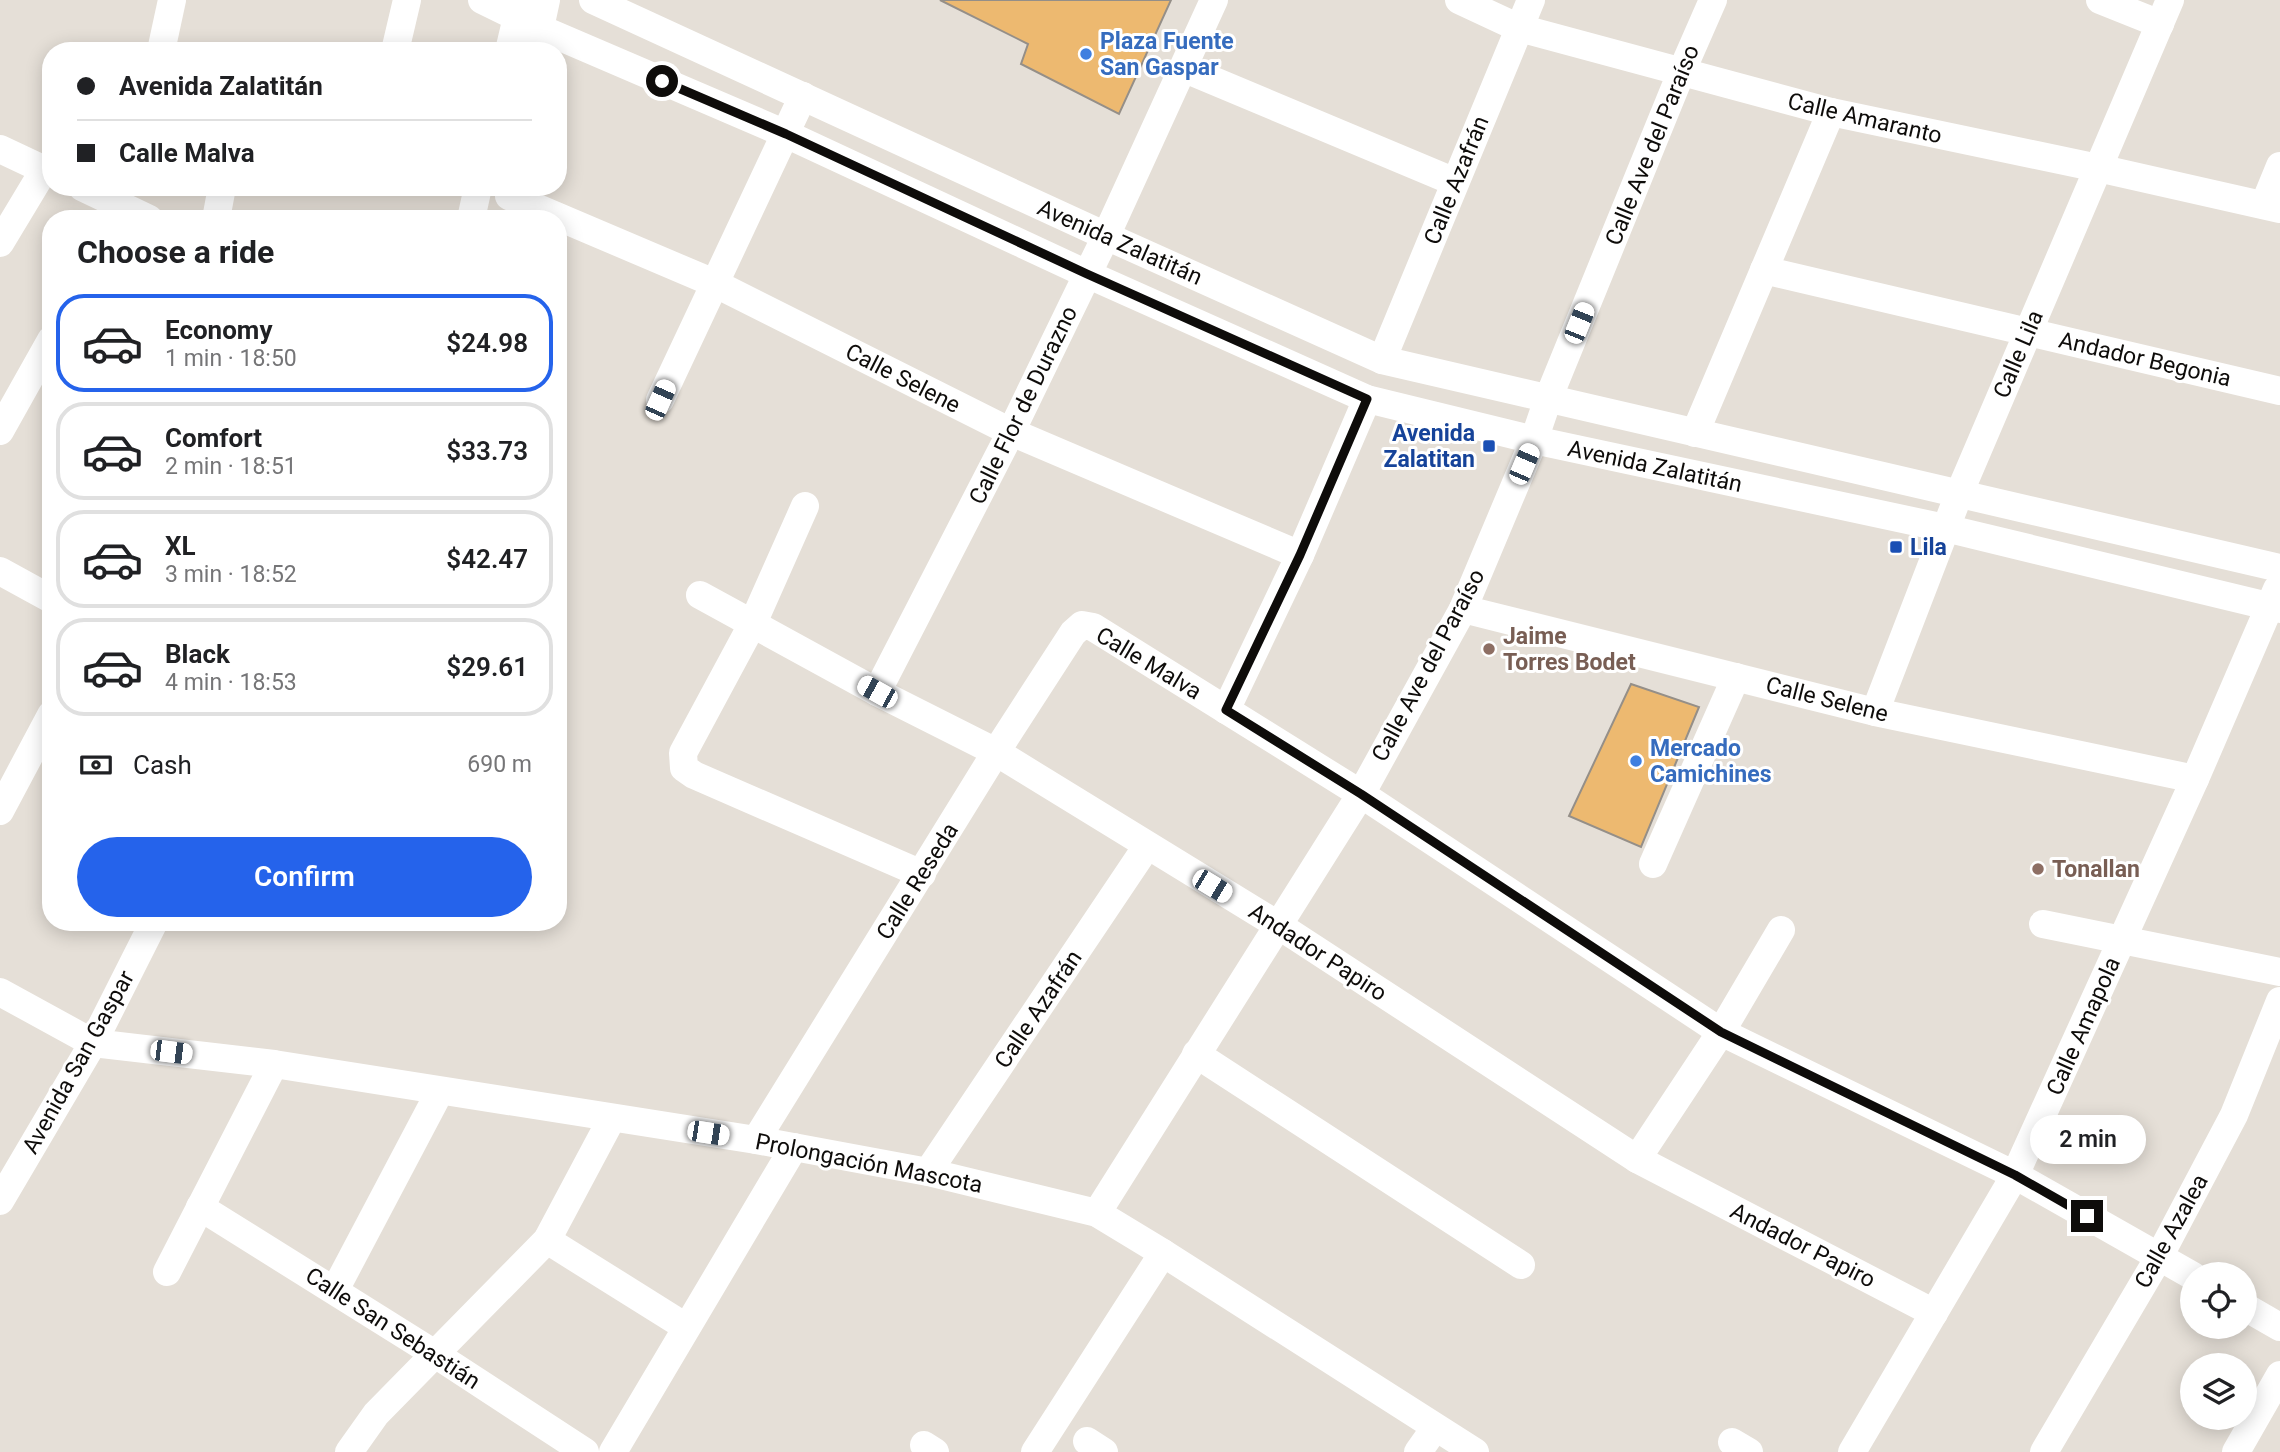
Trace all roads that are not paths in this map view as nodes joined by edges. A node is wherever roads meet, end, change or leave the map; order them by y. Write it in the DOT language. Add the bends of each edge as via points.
graph roads {
  1 [pos="172,0"];
  2 [pos="407,0"];
  3 [pos="482,0"];
  4 [pos="546,0"];
  5 [pos="593,0"];
  6 [pos="1214,0"];
  7 [pos="1458,0"];
  8 [pos="1531,0"];
  9 [pos="1713,0"];
  10 [pos="2100,0"];
  11 [pos="2165,12"];
  12 [pos="527,24"];
  13 [pos="1519,28"];
  14 [pos="163,42"];
  15 [pos="397,42"];
  16 [pos="515,42"];
  17 [pos="1183,68"];
  18 [pos="1681,73"];
  19 [pos="803,96"];
  20 [pos="1831,112"];
  21 [pos="786,134"];
  22 [pos="0,149"];
  23 [pos="2280,166"];
  24 [pos="2098,168"];
  25 [pos="42,169"];
  26 [pos="42,179"];
  27 [pos="1455,182"];
  28 [pos="103,196"];
  29 [pos="507,201"];
  30 [pos="2272,207"];
  31 [pos="132,208"];
  32 [pos="530,210"];
  33 [pos="567,225"];
  34 [pos="1106,236"];
  35 [pos="0,243"];
  36 [pos="1764,270"];
  37 [pos="1087,274"];
  38 [pos="714,283"];
  39 [pos="2028,331"];
  40 [pos="42,356"];
  41 [pos="1382,359"];
  42 [pos="2280,391"];
  43 [pos="1367,399"];
  44 [pos="1548,399"];
  45 [pos="660,400"];
  46 [pos="0,431"];
  47 [pos="1011,432"];
  48 [pos="1695,433"];
  49 [pos="1534,440"];
  50 [pos="1959,494"];
  51 [pos="805,506"];
  52 [pos="1945,528"];
  53 [pos="1300,555"];
  54 [pos="2280,568"];
  55 [pos="0,571"];
  56 [pos="42,594"];
  57 [pos="700,595"];
  58 [pos="2277,599"];
  59 [pos="1463,609"];
  60 [pos="753,623"];
  61 [pos="1082,625"];
  62 [pos="1736,677"];
  63 [pos="877,692"];
  64 [pos="1226,710"];
  65 [pos="1875,712"];
  66 [pos="42,732"];
  67 [pos="996,752"];
  68 [pos="2194,779"];
  69 [pos="1361,794"];
  70 [pos="0,811"];
  71 [pos="1147,846"];
  72 [pos="1653,863"];
  73 [pos="922,874"];
  74 [pos="2043,924"];
  75 [pos="1278,925"];
  76 [pos="1781,930"];
  77 [pos="149,931"];
  78 [pos="2122,940"];
  79 [pos="2280,972"];
  80 [pos="0,992"];
  81 [pos="2280,1001"];
  82 [pos="1721,1032"];
  83 [pos="93,1043"];
  84 [pos="1196,1054"];
  85 [pos="274,1064"];
  86 [pos="440,1091"];
  87 [pos="612,1118"];
  88 [pos="756,1140"];
  89 [pos="794,1147"];
  90 [pos="1637,1159"];
  91 [pos="928,1172"];
  92 [pos="2015,1175"];
  93 [pos="0,1201"];
  94 [pos="200,1207"];
  95 [pos="1097,1213"];
  96 [pos="547,1240"];
  97 [pos="1163,1253"];
  98 [pos="2159,1257"];
  99 [pos="1521,1265"];
  100 [pos="2180,1269"];
  101 [pos="166,1272"];
  102 [pos="335,1290"];
  103 [pos="1934,1313"];
  104 [pos="2257,1314"];
  105 [pos="686,1327"];
  106 [pos="2280,1327"];
  107 [pos="435,1353"];
  108 [pos="2280,1375"];
  109 [pos="1435,1428"];
  110 [pos="349,1452"];
  111 [pos="585,1452"];
  112 [pos="613,1452"];
  113 [pos="1035,1452"];
  114 [pos="1418,1452"];
  115 [pos="1475,1452"];
  116 [pos="1852,1452"];
  117 [pos="2044,1452"];
  118 [pos="2236,1452"];
  1 -- 14 [label="street"];
  2 -- 15 [label="street"];
  3 -- 12 [label="street, Avenida Zalatitán"];
  4 -- 12 [label="street"];
  5 -- 19 [label="street, Avenida Zalatitán"];
  6 -- 17 [label="street, Calle Flor de Durazno"];
  7 -- 13 [label="street, Calle Amaranto"];
  8 -- 13 [label="street, Calle Azafrán"];
  9 -- 18 [label="street, Calle Ave del Paraíso"];
  10 -- 11 [label="street"];
  11 -- 24 [label="street, Calle Lila"];
  12 -- 16 [label="street"];
  12 -- 21 [label="street, Avenida Zalatitán"];
  13 -- 18 [label="street, Calle Amaranto"];
  13 -- 27 [label="street, Calle Azafrán"];
  17 -- 27 [label="street"];
  17 -- 34 [label="street, Calle Flor de Durazno"];
  18 -- 20 [label="street, Calle Amaranto"];
  18 -- 44 [label="street, Calle Ave del Paraíso"];
  19 -- 21 [label="street"];
  19 -- 34 [label="street, Avenida Zalatitán"];
  20 -- 24 [label="street, Calle Amaranto"];
  20 -- 36 [label="street"];
  21 -- 37 [label="street, Avenida Zalatitán"];
  21 -- 38 [label="street"];
  22 -- 25 [label="street"];
  23 -- 30 [label="street"];
  24 -- 30 [label="street, Calle Amaranto"];
  24 -- 39 [label="street, Calle Lila"];
  26 -- 35 [label="street"];
  27 -- 41 [label="street, Calle Azafrán"];
  28 -- 31 [label="street"];
  29 -- 32 [label="street, Calle Selene"];
  33 -- 38 [label="street, Calle Selene"];
  34 -- 37 [label="street, Calle Flor de Durazno"];
  34 -- 41 [label="street, Avenida Zalatitán"];
  36 -- 39 [label="street, Andador Begonia"];
  36 -- 48 [label="street"];
  37 -- 43 [label="street, Avenida Zalatitán"];
  37 -- 47 [label="street, Calle Flor de Durazno"];
  38 -- 45 [label="street"];
  38 -- 47 [label="street, Calle Selene"];
  39 -- 42 [label="street, Andador Begonia"];
  39 -- 50 [label="street, Calle Lila"];
  40 -- 46 [label="street"];
  41 -- 44 [label="street, Avenida Zalatitán"];
  43 -- 49 [label="street, Avenida Zalatitán"];
  43 -- 53 [label="street"];
  44 -- 48 [label="street, Avenida Zalatitán"];
  44 -- 49 [label="street, Calle Ave del Paraíso"];
  47 -- 53 [label="street, Calle Selene"];
  47 -- 63 [label="street, Calle Flor de Durazno"];
  48 -- 50 [label="street, Avenida Zalatitán"];
  49 -- 52 [label="street, Avenida Zalatitán"];
  49 -- 59 [label="street, Calle Ave del Paraíso"];
  50 -- 52 [label="street, Calle Lila"];
  50 -- 54 [label="street, Avenida Zalatitán"];
  51 -- 60 [label="street"];
  52 -- 58 [label="street, Avenida Zalatitán"];
  52 -- 65 [label="street, Calle Lila"];
  53 -- 64 [label="street"];
  55 -- 56 [label="street"];
  57 -- 60 [label="street, Andador Papiro"];
  58 -- 68 [label="street, Calle Amapola"];
  59 -- 62 [label="street, Calle Selene"];
  59 -- 69 [label="street, Calle Ave del Paraíso"];
  60 -- 63 [label="street, Andador Papiro"];
  60 -- 73 [label="street" via="683,753 684,768"];
  61 -- 64 [label="street, Calle Malva" via="1093,627"];
  61 -- 67 [label="street, Calle Reseda"];
  62 -- 65 [label="street, Calle Selene"];
  62 -- 72 [label="street"];
  63 -- 67 [label="street, Andador Papiro"];
  64 -- 69 [label="street, Calle Malva"];
  65 -- 68 [label="street, Calle Selene"];
  66 -- 70 [label="street"];
  67 -- 71 [label="street, Andador Papiro"];
  67 -- 73 [label="street, Calle Reseda"];
  68 -- 78 [label="street, Calle Amapola"];
  69 -- 75 [label="street, Calle Ave del Paraíso"];
  69 -- 82 [label="street, Calle Malva"];
  71 -- 75 [label="street, Andador Papiro"];
  71 -- 91 [label="street, Calle Azafrán"];
  73 -- 88 [label="street, Calle Reseda"];
  74 -- 78 [label="street"];
  75 -- 84 [label="street, Calle Ave del Paraíso"];
  75 -- 90 [label="street, Andador Papiro"];
  76 -- 82 [label="street"];
  77 -- 83 [label="street, Avenida San Gaspar"];
  78 -- 79 [label="street"];
  78 -- 92 [label="street, Calle Amapola"];
  80 -- 83 [label="street, Prolongación Mascota"];
  81 -- 98 [label="street, Calle Azalea" via="2234,1115"];
  82 -- 90 [label="street"];
  82 -- 92 [label="street, Calle Malva"];
  83 -- 85 [label="street, Prolongación Mascota"];
  83 -- 93 [label="street, Avenida San Gaspar"];
  84 -- 95 [label="street, Calle Ave del Paraíso"];
  84 -- 99 [label="street"];
  85 -- 86 [label="street, Prolongación Mascota"];
  85 -- 94 [label="street"];
  86 -- 87 [label="street, Prolongación Mascota"];
  86 -- 102 [label="street"];
  87 -- 88 [label="street, Prolongación Mascota"];
  87 -- 96 [label="street"];
  88 -- 89 [label="street, Prolongación Mascota"];
  89 -- 91 [label="street, Prolongación Mascota"];
  89 -- 105 [label="street"];
  90 -- 103 [label="street, Andador Papiro"];
  91 -- 95 [label="street, Prolongación Mascota"];
  92 -- 98 [label="street, Calle Malva"];
  92 -- 103 [label="street, Calle Amapola"];
  94 -- 101 [label="street"];
  94 -- 102 [label="street, Calle San Sebastián"];
  95 -- 97 [label="street, Prolongación Mascota"];
  96 -- 105 [label="street"];
  96 -- 107 [label="street"];
  97 -- 109 [label="street, Prolongación Mascota"];
  97 -- 113 [label="street"];
  98 -- 100 [label="street, Calle Malva"];
  98 -- 117 [label="street, Calle Azalea"];
  102 -- 107 [label="street, Calle San Sebastián"];
  103 -- 116 [label="street, Calle Amapola"];
  104 -- 106 [label="street"];
  105 -- 112 [label="street"];
  107 -- 110 [label="street" via="376,1414"];
  107 -- 111 [label="street, Calle San Sebastián"];
  108 -- 118 [label="street"];
  109 -- 114 [label="street"];
  109 -- 115 [label="street, Prolongación Mascota"];
}
